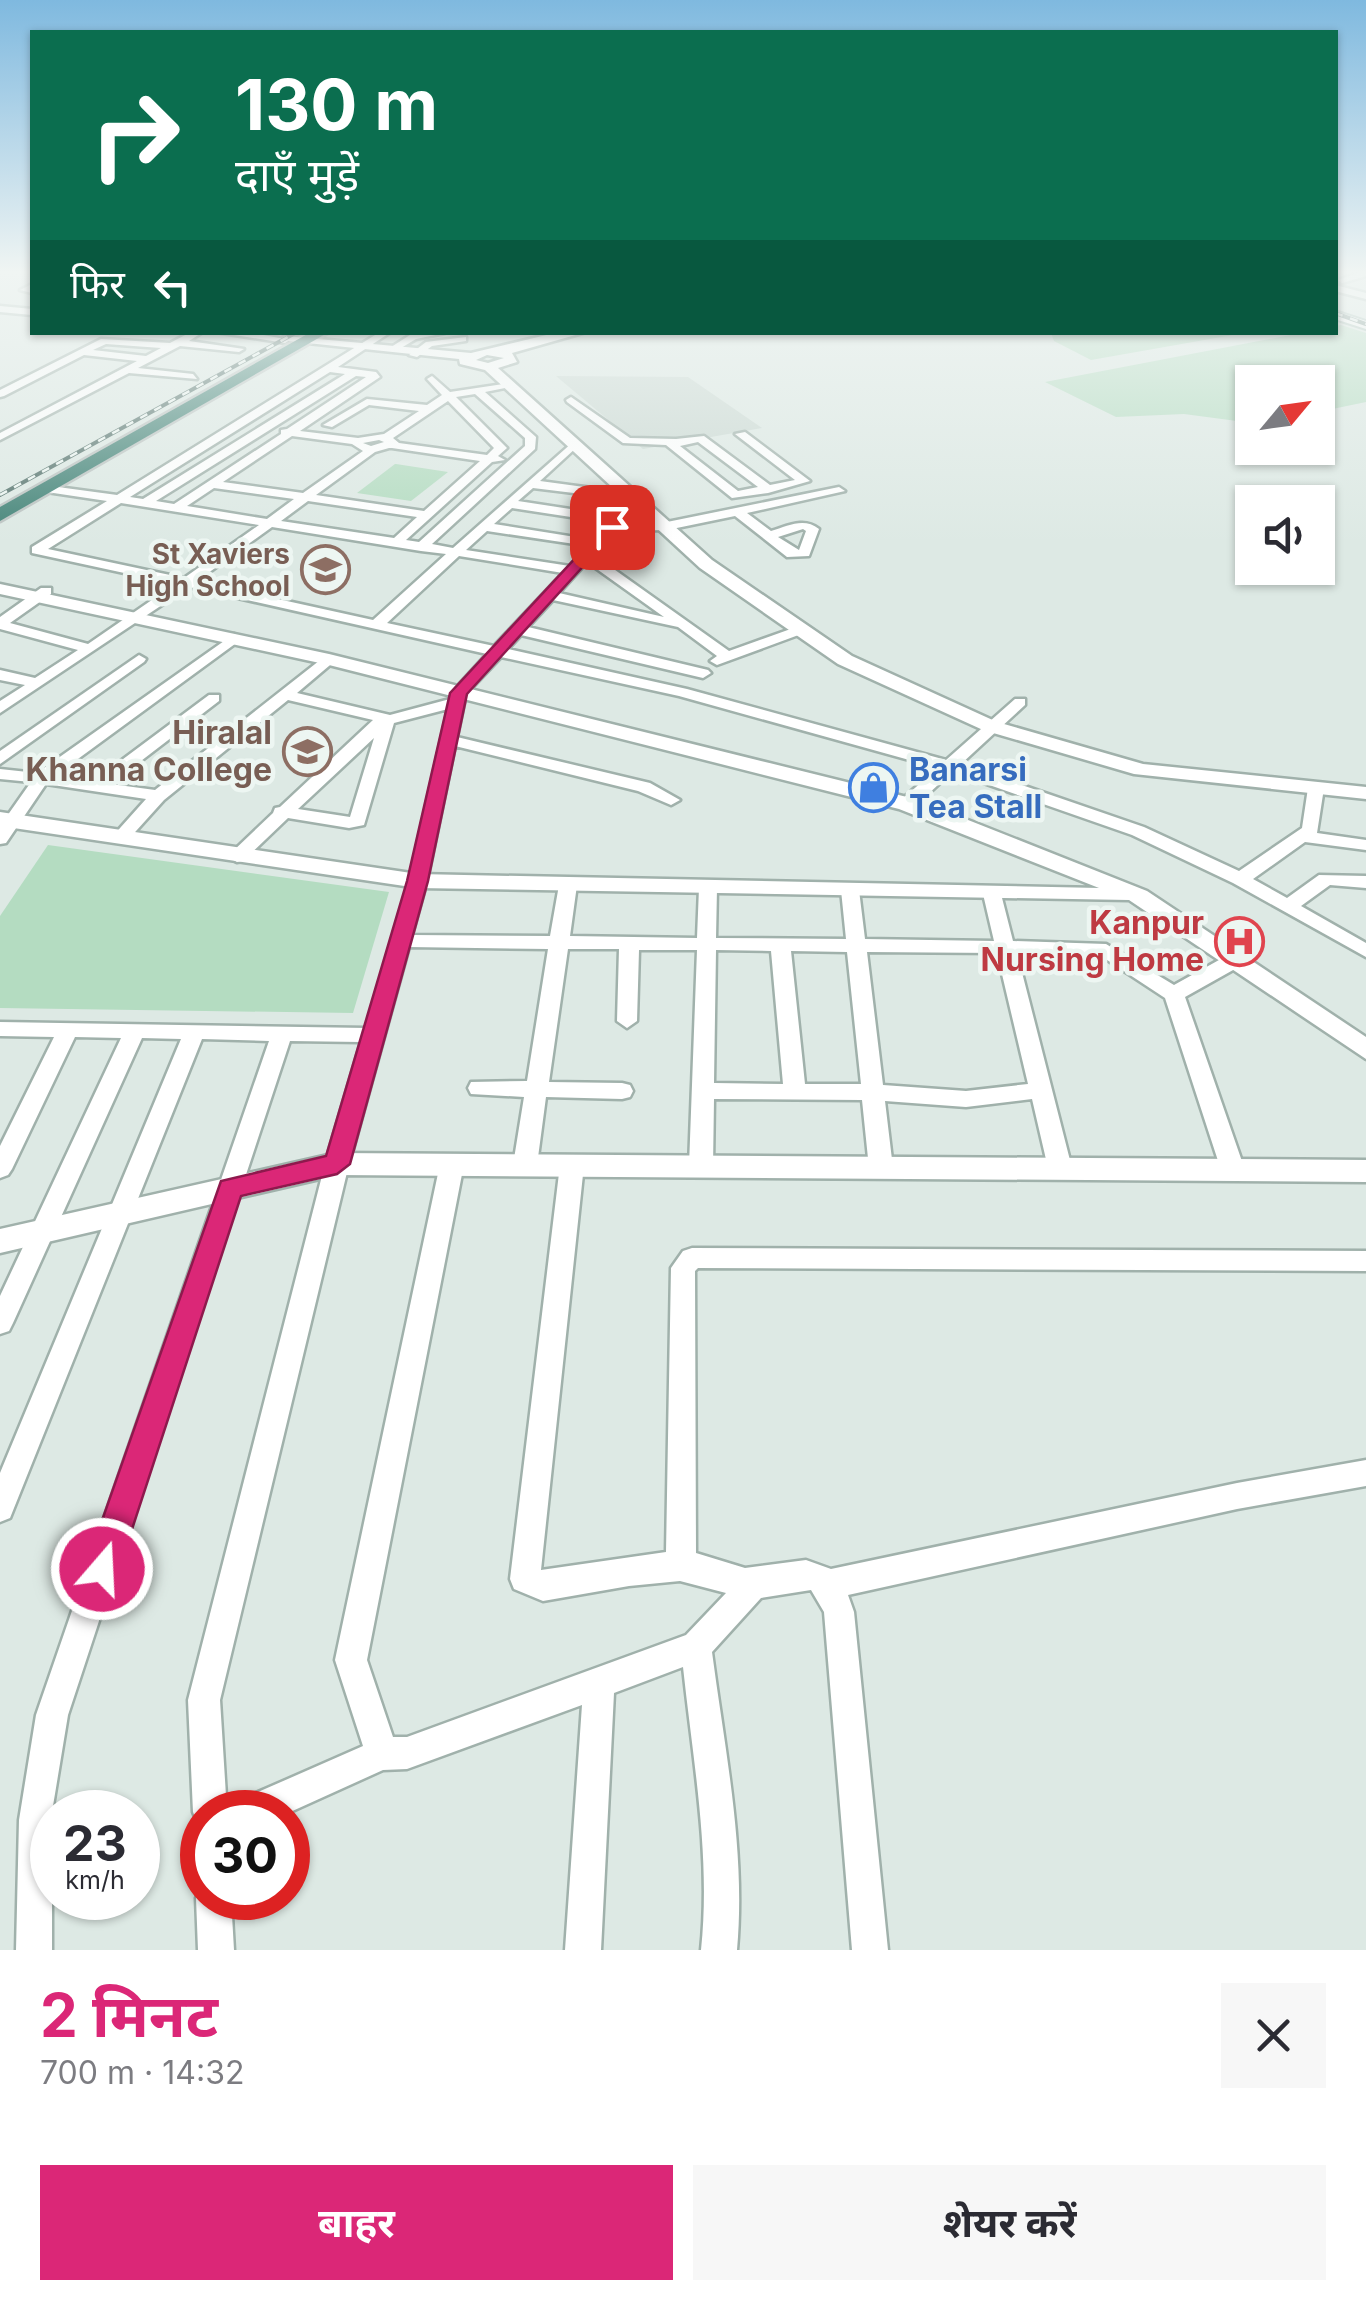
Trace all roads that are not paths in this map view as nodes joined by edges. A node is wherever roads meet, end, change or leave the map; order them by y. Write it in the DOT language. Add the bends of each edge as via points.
graph roads {
  1 [pos="35,362"];
  2 [pos="62,362"];
  3 [pos="143,362"];
  4 [pos="268,362"];
  5 [pos="339,362"];
  6 [pos="479,362"];
  7 [pos="389,365"];
  8 [pos="328,369"];
  9 [pos="128,370"];
  10 [pos="355,372"];
  11 [pos="376,375"];
  12 [pos="193,377"];
  13 [pos="432,379"];
  14 [pos="0,380"];
  15 [pos="506,385"];
  16 [pos="359,386"];
  17 [pos="477,390"];
  18 [pos="0,394"];
  19 [pos="445,397"];
  20 [pos="571,400"];
  21 [pos="396,404"];
  22 [pos="425,408"];
  23 [pos="380,416"];
  24 [pos="304,423"];
  25 [pos="238,425"];
  26 [pos="328,425"];
  27 [pos="364,428"];
  28 [pos="265,429"];
  29 [pos="290,433"];
  30 [pos="741,434"];
  31 [pos="0,437"];
  32 [pos="130,437"];
  33 [pos="390,441"];
  34 [pos="672,442"];
  35 [pos="573,445"];
  36 [pos="364,446"];
  37 [pos="492,458"];
  38 [pos="518,463"];
  39 [pos="547,468"];
  40 [pos="212,484"];
  41 [pos="532,484"];
  42 [pos="47,488"];
  43 [pos="768,489"];
  44 [pos="839,491"];
  45 [pos="736,495"];
  46 [pos="306,497"];
  47 [pos="117,499"];
  48 [pos="635,499"];
  49 [pos="144,503"];
  50 [pos="512,504"];
  51 [pos="0,506"];
  52 [pos="755,507"];
  53 [pos="176,508"];
  54 [pos="736,511"];
  55 [pos="0,515"];
  56 [pos="428,515"];
  57 [pos="270,524"];
  58 [pos="615,524"];
  59 [pos="667,526"];
  60 [pos="487,527"];
  61 [pos="770,536"];
  62 [pos="397,542"];
  63 [pos="420,546"];
  64 [pos="592,550"];
  65 [pos="456,553"];
  66 [pos="572,570"];
  67 [pos="0,579"];
  68 [pos="184,586"];
  69 [pos="0,589"];
  70 [pos="46,595"];
  71 [pos="550,596"];
  72 [pos="140,616"];
  73 [pos="0,624"];
  74 [pos="376,625"];
  75 [pos="687,626"];
  76 [pos="520,630"];
  77 [pos="798,630"];
  78 [pos="234,638"];
  79 [pos="90,650"];
  80 [pos="499,650"];
  81 [pos="724,654"];
  82 [pos="139,659"];
  83 [pos="329,660"];
  84 [pos="703,673"];
  85 [pos="0,676"];
  86 [pos="37,683"];
  87 [pos="682,692"];
  88 [pos="286,695"];
  89 [pos="214,698"];
  90 [pos="458,698"];
  91 [pos="1020,702"];
  92 [pos="0,708"];
  93 [pos="387,719"];
  94 [pos="990,726"];
  95 [pos="448,740"];
  96 [pos="0,759"];
  97 [pos="947,765"];
  98 [pos="0,774"];
  99 [pos="40,781"];
  100 [pos="93,786"];
  101 [pos="1316,788"];
  102 [pos="1366,793"];
  103 [pos="158,796"];
  104 [pos="672,800"];
  105 [pos="907,804"];
  106 [pos="281,812"];
  107 [pos="4,827"];
  108 [pos="121,837"];
  109 [pos="1304,837"];
  110 [pos="1366,845"];
  111 [pos="237,857"];
  112 [pos="1240,879"];
  113 [pos="418,881"];
  114 [pos="1366,882"];
  115 [pos="568,884"];
  116 [pos="708,888"];
  117 [pos="850,890"];
  118 [pos="992,894"];
  119 [pos="1140,896"];
  120 [pos="1290,905"];
  121 [pos="400,941"];
  122 [pos="560,942"];
  123 [pos="628,943"];
  124 [pos="707,944"];
  125 [pos="780,944"];
  126 [pos="858,945"];
  127 [pos="1005,948"];
  128 [pos="1366,951"];
  129 [pos="1235,960"];
  130 [pos="1174,994"];
  131 [pos="627,1021"];
  132 [pos="0,1029"];
  133 [pos="68,1030"];
  134 [pos="135,1030"];
  135 [pos="196,1030"];
  136 [pos="282,1033"];
  137 [pos="373,1035"];
  138 [pos="1366,1050"];
  139 [pos="479,1088"];
  140 [pos="535,1089"];
  141 [pos="622,1090"];
  142 [pos="1041,1090"];
  143 [pos="703,1092"];
  144 [pos="873,1092"];
  145 [pos="795,1093"];
  146 [pos="337,1164"];
  147 [pos="452,1164"];
  148 [pos="572,1165"];
  149 [pos="525,1166"];
  150 [pos="701,1166"];
  151 [pos="881,1168"];
  152 [pos="1060,1168"];
  153 [pos="0,1169"];
  154 [pos="1232,1170"];
  155 [pos="1366,1171"];
  156 [pos="230,1188"];
  157 [pos="118,1213"];
  158 [pos="42,1231"];
  159 [pos="0,1241"];
  160 [pos="1366,1261"];
  161 [pos="0,1323"];
  162 [pos="1366,1473"];
  163 [pos="0,1508"];
  164 [pos="681,1566"];
  165 [pos="754,1584"];
  166 [pos="828,1585"];
  167 [pos="696,1647"];
  168 [pos="598,1683"];
  169 [pos="382,1754"];
  170 [pos="209,1790"];
  171 [pos="301,1790"];
  172 [pos="215,1920"];
  173 [pos="34,1950"];
  174 [pos="216,1950"];
  175 [pos="583,1950"];
  176 [pos="719,1950"];
  177 [pos="870,1950"];
  1 -- 14 [label="street"];
  2 -- 18 [label="street"];
  3 -- 9 [label="street"];
  4 -- 32 [label="highway"];
  5 -- 8 [label="street"];
  6 -- 15 [label="street"];
  7 -- 11 [label="street"];
  8 -- 10 [label="street"];
  8 -- 25 [label="street"];
  9 -- 12 [label="street"];
  9 -- 31 [label="street"];
  10 -- 11 [label="street"];
  10 -- 28 [label="street"];
  11 -- 16 [label="street"];
  13 -- 19 [label="street"];
  15 -- 17 [label="street"];
  15 -- 35 [label="street"];
  16 -- 19 [label="street"];
  16 -- 24 [label="street"];
  17 -- 19 [label="street"];
  17 -- 38 [label="street" via="532,440"];
  19 -- 22 [label="street"];
  19 -- 37 [label="street" via="500,446"];
  20 -- 34 [label="street" via="627,441"];
  21 -- 22 [label="street"];
  21 -- 23 [label="street"];
  21 -- 26 [label="street" via="366,402"];
  22 -- 33 [label="street"];
  24 -- 26 [label="street"];
  24 -- 29 [label="street"];
  25 -- 28 [label="street"];
  25 -- 47 [label="street"];
  26 -- 27 [label="street"];
  28 -- 29 [label="street"];
  28 -- 49 [label="street"];
  29 -- 36 [label="street"];
  29 -- 40 [label="street"];
  30 -- 43 [label="street" via="805,479"];
  32 -- 42 [label="highway"];
  32 -- 51 [label="highway"];
  33 -- 36 [label="street"];
  33 -- 37 [label="street"];
  34 -- 43 [label="street" via="704,440"];
  34 -- 45 [label="street"];
  35 -- 39 [label="street"];
  35 -- 48 [label="street"];
  36 -- 46 [label="street"];
  37 -- 38 [label="street"];
  37 -- 56 [label="street"];
  38 -- 39 [label="street"];
  38 -- 63 [label="street"];
  39 -- 41 [label="street"];
  40 -- 46 [label="street"];
  40 -- 53 [label="street"];
  41 -- 48 [label="street"];
  41 -- 50 [label="street"];
  42 -- 47 [label="street"];
  42 -- 55 [label="highway"];
  43 -- 45 [label="street"];
  44 -- 52 [label="street"];
  45 -- 52 [label="street"];
  46 -- 56 [label="street"];
  46 -- 57 [label="street"];
  47 -- 49 [label="street"];
  47 -- 68 [label="street" via="37,550"];
  48 -- 58 [label="street"];
  48 -- 59 [label="street"];
  49 -- 53 [label="street"];
  50 -- 58 [label="street"];
  50 -- 60 [label="street"];
  52 -- 54 [label="street"];
  53 -- 57 [label="street"];
  54 -- 59 [label="street"];
  54 -- 61 [label="street"];
  56 -- 62 [label="street"];
  57 -- 62 [label="street"];
  57 -- 68 [label="street"];
  58 -- 59 [label="street"];
  58 -- 64 [label="street"];
  59 -- 77 [label="street" via="706,564"];
  60 -- 64 [label="street"];
  60 -- 65 [label="street"];
  62 -- 63 [label="street"];
  63 -- 65 [label="street"];
  64 -- 66 [label="street"];
  64 -- 75 [label="street"];
  65 -- 66 [label="street"];
  65 -- 74 [label="street"];
  66 -- 71 [label="street"];
  67 -- 70 [label="street"];
  68 -- 72 [label="street"];
  68 -- 74 [label="street"];
  69 -- 70 [label="street"];
  70 -- 72 [label="street"];
  70 -- 73 [label="street"];
  71 -- 75 [label="street"];
  71 -- 76 [label="street"];
  72 -- 78 [label="street"];
  72 -- 79 [label="street"];
  73 -- 79 [label="street"];
  74 -- 80 [label="street"];
  75 -- 81 [label="street"];
  76 -- 80 [label="street"];
  76 -- 84 [label="street"];
  77 -- 81 [label="street"];
  77 -- 94 [label="street" via="845,660"];
  78 -- 83 [label="street"];
  78 -- 99 [label="street"];
  79 -- 86 [label="street"];
  80 -- 87 [label="street"];
  80 -- 90 [label="street"];
  81 -- 84 [label="street"];
  82 -- 96 [label="street"];
  83 -- 88 [label="street"];
  83 -- 90 [label="street"];
  84 -- 87 [label="street"];
  85 -- 86 [label="street"];
  86 -- 92 [label="street"];
  87 -- 97 [label="street"];
  88 -- 93 [label="street"];
  88 -- 103 [label="street"];
  89 -- 100 [label="street"];
  90 -- 93 [label="street"];
  90 -- 95 [label="street"];
  90 -- 105 [label="street"];
  91 -- 94 [label="street"];
  93 -- 106 [label="street"];
  93 -- 106 [label="street" via="358,820"];
  94 -- 97 [label="street"];
  94 -- 101 [label="street" via="1141,770"];
  95 -- 104 [label="street" via="644,787"];
  95 -- 113 [label="street"];
  97 -- 105 [label="street"];
  97 -- 112 [label="street" via="1138,831"];
  98 -- 99 [label="street"];
  99 -- 100 [label="street"];
  99 -- 107 [label="street"];
  100 -- 103 [label="street"];
  101 -- 102 [label="street"];
  101 -- 109 [label="street" via="1314,823"];
  103 -- 108 [label="street"];
  105 -- 119 [label="street"];
  106 -- 111 [label="street"];
  107 -- 108 [label="street"];
  108 -- 111 [label="street"];
  109 -- 110 [label="street"];
  109 -- 112 [label="street"];
  111 -- 113 [label="street"];
  112 -- 120 [label="street"];
  113 -- 115 [label="street"];
  113 -- 121 [label="street"];
  114 -- 120 [label="street" via="1326,878"];
  115 -- 116 [label="street"];
  115 -- 122 [label="street"];
  116 -- 117 [label="street"];
  116 -- 124 [label="street"];
  117 -- 118 [label="street"];
  117 -- 126 [label="street"];
  118 -- 119 [label="street"];
  118 -- 127 [label="street"];
  119 -- 129 [label="street"];
  120 -- 128 [label="street"];
  121 -- 122 [label="street"];
  121 -- 137 [label="street"];
  122 -- 123 [label="street"];
  122 -- 140 [label="street"];
  123 -- 124 [label="street"];
  123 -- 131 [label="street"];
  124 -- 125 [label="street"];
  124 -- 143 [label="street"];
  125 -- 126 [label="street"];
  125 -- 145 [label="street"];
  126 -- 127 [label="street"];
  126 -- 144 [label="street"];
  127 -- 130 [label="street" via="1109,949"];
  127 -- 142 [label="street"];
  129 -- 130 [label="street"];
  129 -- 138 [label="street"];
  130 -- 154 [label="street"];
  132 -- 133 [label="street"];
  133 -- 134 [label="street"];
  133 -- 153 [label="street"];
  134 -- 135 [label="street"];
  134 -- 158 [label="street"];
  135 -- 136 [label="street"];
  135 -- 157 [label="street"];
  136 -- 137 [label="street"];
  136 -- 156 [label="street"];
  137 -- 146 [label="street"];
  139 -- 140 [label="street"];
  140 -- 141 [label="street"];
  140 -- 149 [label="street"];
  142 -- 144 [label="street" via="966,1098"];
  142 -- 152 [label="street"];
  143 -- 145 [label="street"];
  143 -- 150 [label="street"];
  144 -- 145 [label="street"];
  144 -- 151 [label="street"];
  146 -- 147 [label="street"];
  146 -- 156 [label="street"];
  146 -- 170 [label="street" via="204,1700"];
  147 -- 149 [label="street"];
  147 -- 169 [label="street" via="351,1660"];
  148 -- 149 [label="street"];
  148 -- 150 [label="street"];
  148 -- 164 [label="street" via="526,1579 543,1586"];
  150 -- 151 [label="street"];
  151 -- 152 [label="street"];
  152 -- 154 [label="street"];
  154 -- 155 [label="street"];
  156 -- 157 [label="street"];
  156 -- 173 [label="street" via="52,1716 36,1820"];
  157 -- 158 [label="street"];
  157 -- 163 [label="street"];
  158 -- 159 [label="street"];
  158 -- 161 [label="street"];
  160 -- 164 [label="street" via="692,1258 682,1268"];
  162 -- 166 [label="street"];
  164 -- 165 [label="street"];
  165 -- 166 [label="street" via="803,1574"];
  165 -- 167 [label="street"];
  166 -- 177 [label="street" via="839,1612"];
  167 -- 168 [label="street"];
  167 -- 176 [label="street" via="721,1853"];
  168 -- 169 [label="street" via="406,1753"];
  168 -- 175 [label="street"];
  169 -- 171 [label="street"];
  172 -- 174 [label="street"];
}
